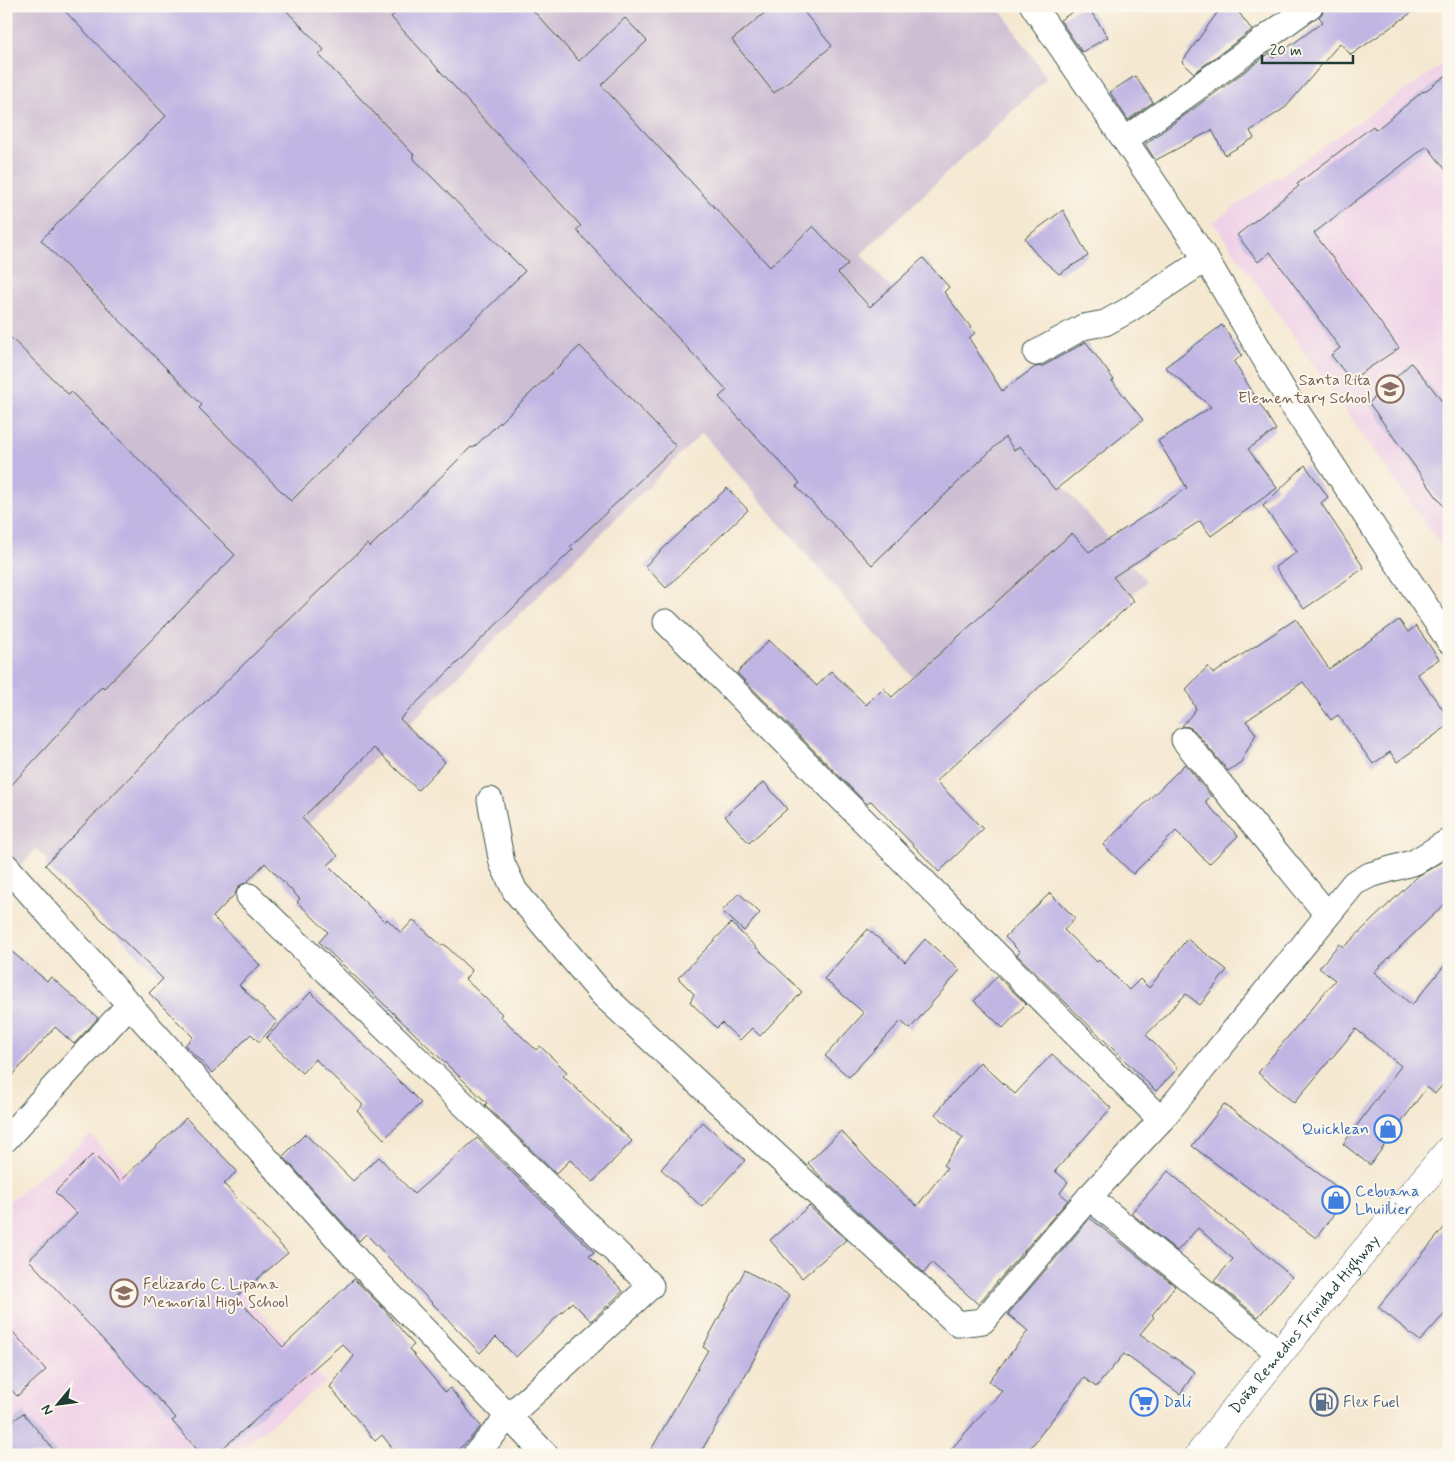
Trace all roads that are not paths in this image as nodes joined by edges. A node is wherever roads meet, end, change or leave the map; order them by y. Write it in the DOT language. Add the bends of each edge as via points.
graph roads {
  1 [pos="1033,6"];
  2 [pos="1310,6"];
  3 [pos="1125,140"];
  4 [pos="1206,259"];
  5 [pos="1036,353"];
  6 [pos="666,622"];
  7 [pos="1449,641"];
  8 [pos="1184,740"];
  9 [pos="490,800"];
  10 [pos="1449,841"];
  11 [pos="6,866"];
  12 [pos="249,896"];
  13 [pos="1327,914"];
  14 [pos="130,1004"];
  15 [pos="1162,1120"];
  16 [pos="6,1140"];
  17 [pos="1449,1150"];
  18 [pos="1089,1197"];
  19 [pos="1279,1353"];
  20 [pos="509,1416"];
  21 [pos="474,1455"];
  22 [pos="546,1455"];
  23 [pos="1199,1455"];
  1 -- 3 [label="street"];
  2 -- 3 [label="street"];
  3 -- 4 [label="street"];
  4 -- 5 [label="street" via="1126,311 1105,322 1082,327"];
  4 -- 7 [label="street" via="1289,400"];
  6 -- 15 [label="street"];
  8 -- 13 [label="street"];
  9 -- 18 [label="street" via="502,864 515,891 602,994 958,1324 983,1321"];
  10 -- 13 [label="street" via="1415,862 1354,883"];
  11 -- 14 [label="street"];
  12 -- 20 [label="street" via="651,1286"];
  13 -- 15 [label="street"];
  14 -- 16 [label="street"];
  14 -- 20 [label="street" via="363,1267"];
  15 -- 18 [label="street"];
  17 -- 19 [label="highway, Doña Remedios Trinidad Highway"];
  18 -- 19 [label="street"];
  19 -- 23 [label="highway, Doña Remedios Trinidad Highway"];
  20 -- 21 [label="street"];
  20 -- 22 [label="street"];
}
